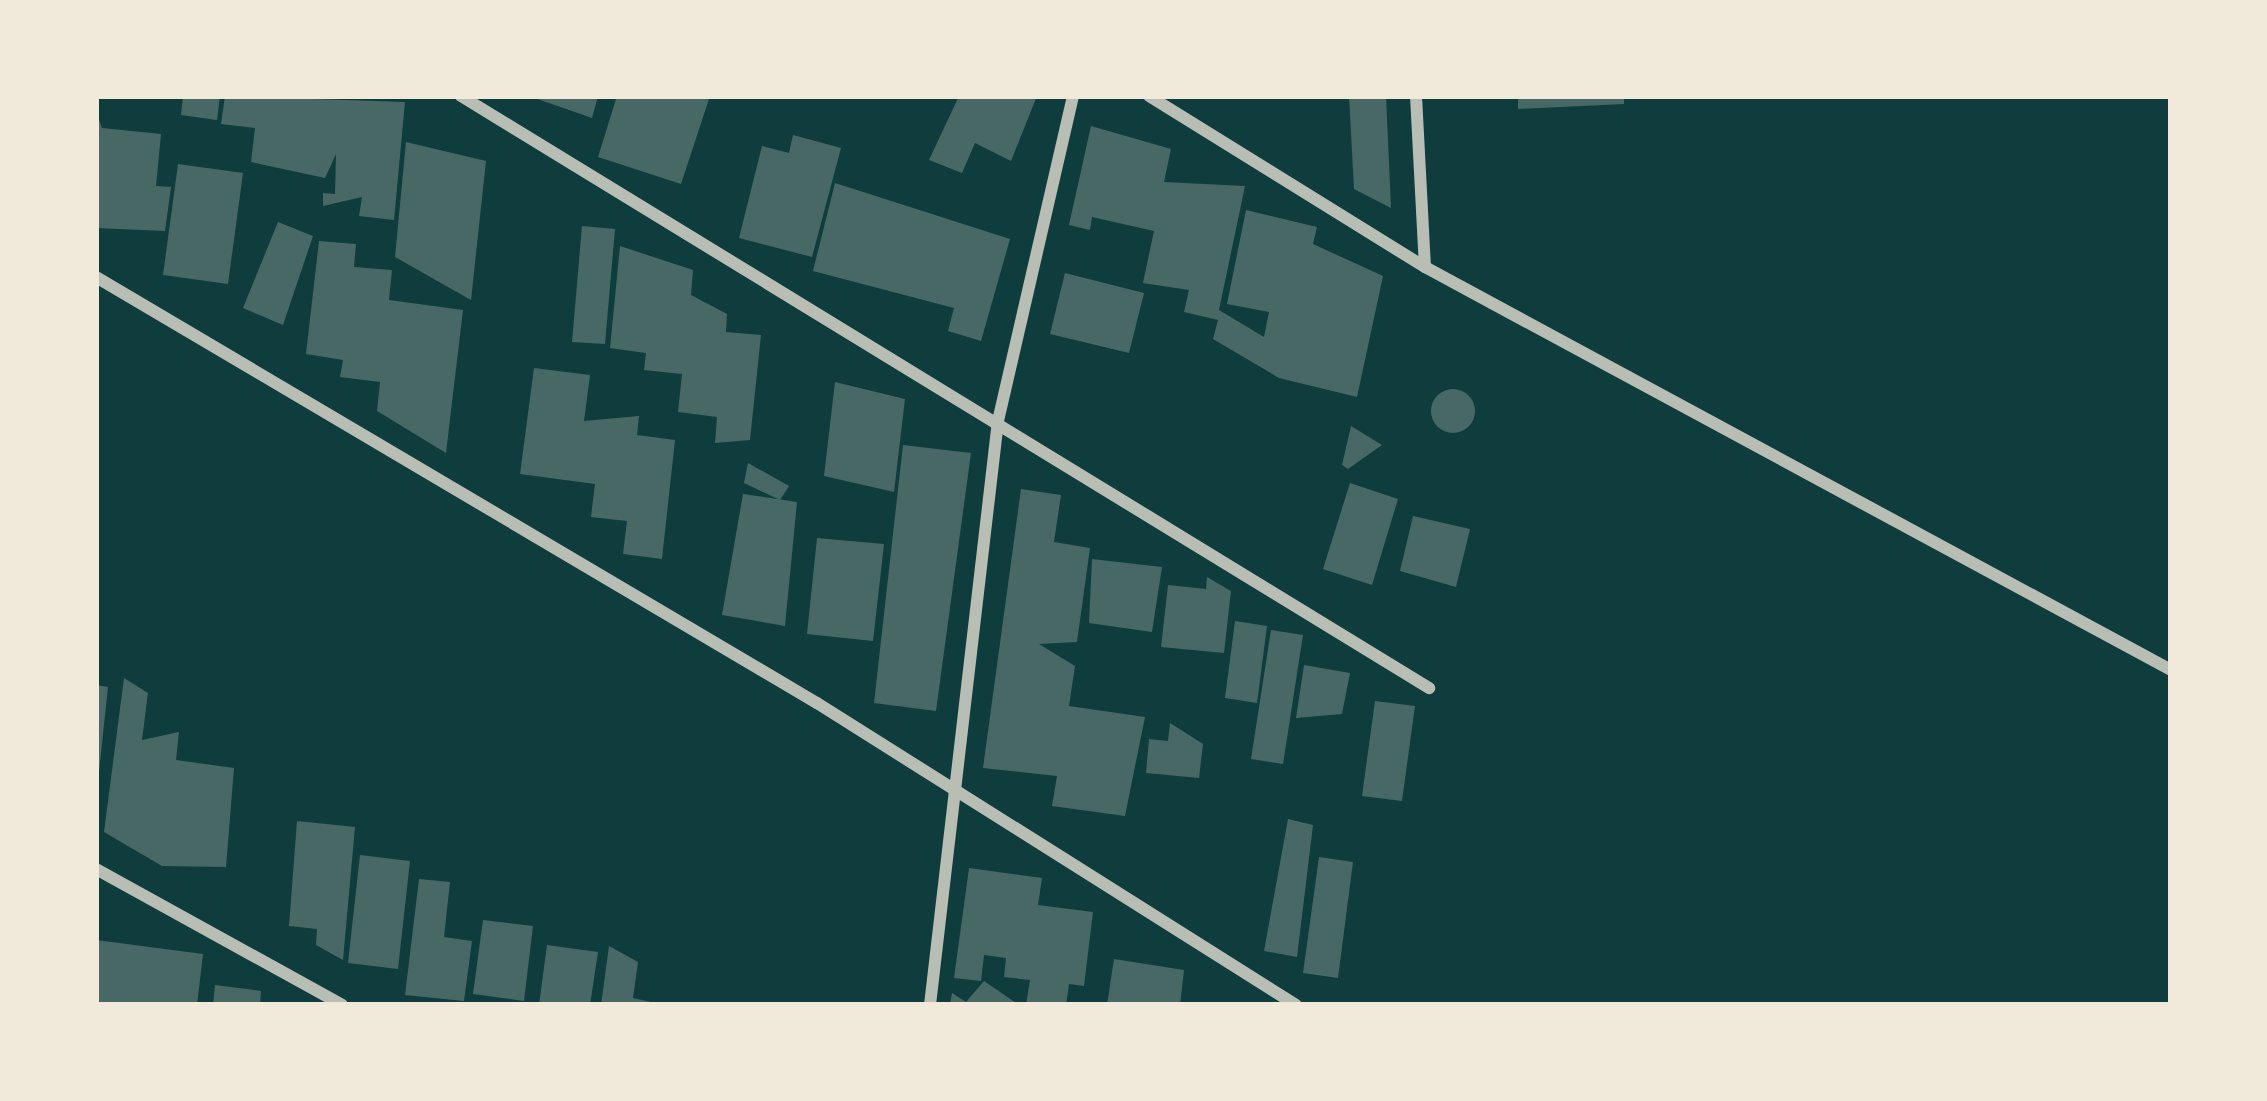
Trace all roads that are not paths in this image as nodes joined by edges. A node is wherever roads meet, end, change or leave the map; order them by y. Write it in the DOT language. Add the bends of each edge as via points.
graph roads {
  1 [pos="461,96"];
  2 [pos="1073,96"];
  3 [pos="1149,96"];
  4 [pos="1416,96"];
  5 [pos="1425,267"];
  6 [pos="96,277"];
  7 [pos="998,421"];
  8 [pos="2171,670"];
  9 [pos="1429,688"];
  10 [pos="959,792"];
  11 [pos="96,869"];
  12 [pos="342,1005"];
  13 [pos="930,1005"];
  14 [pos="1296,1005"];
  1 -- 7 [label="street"];
  2 -- 7 [label="street"];
  3 -- 5 [label="street"];
  4 -- 5 [label="street"];
  5 -- 8 [label="street"];
  6 -- 10 [label="street"];
  7 -- 9 [label="street"];
  7 -- 10 [label="street"];
  10 -- 13 [label="street"];
  10 -- 14 [label="street"];
  11 -- 12 [label="street"];
}
